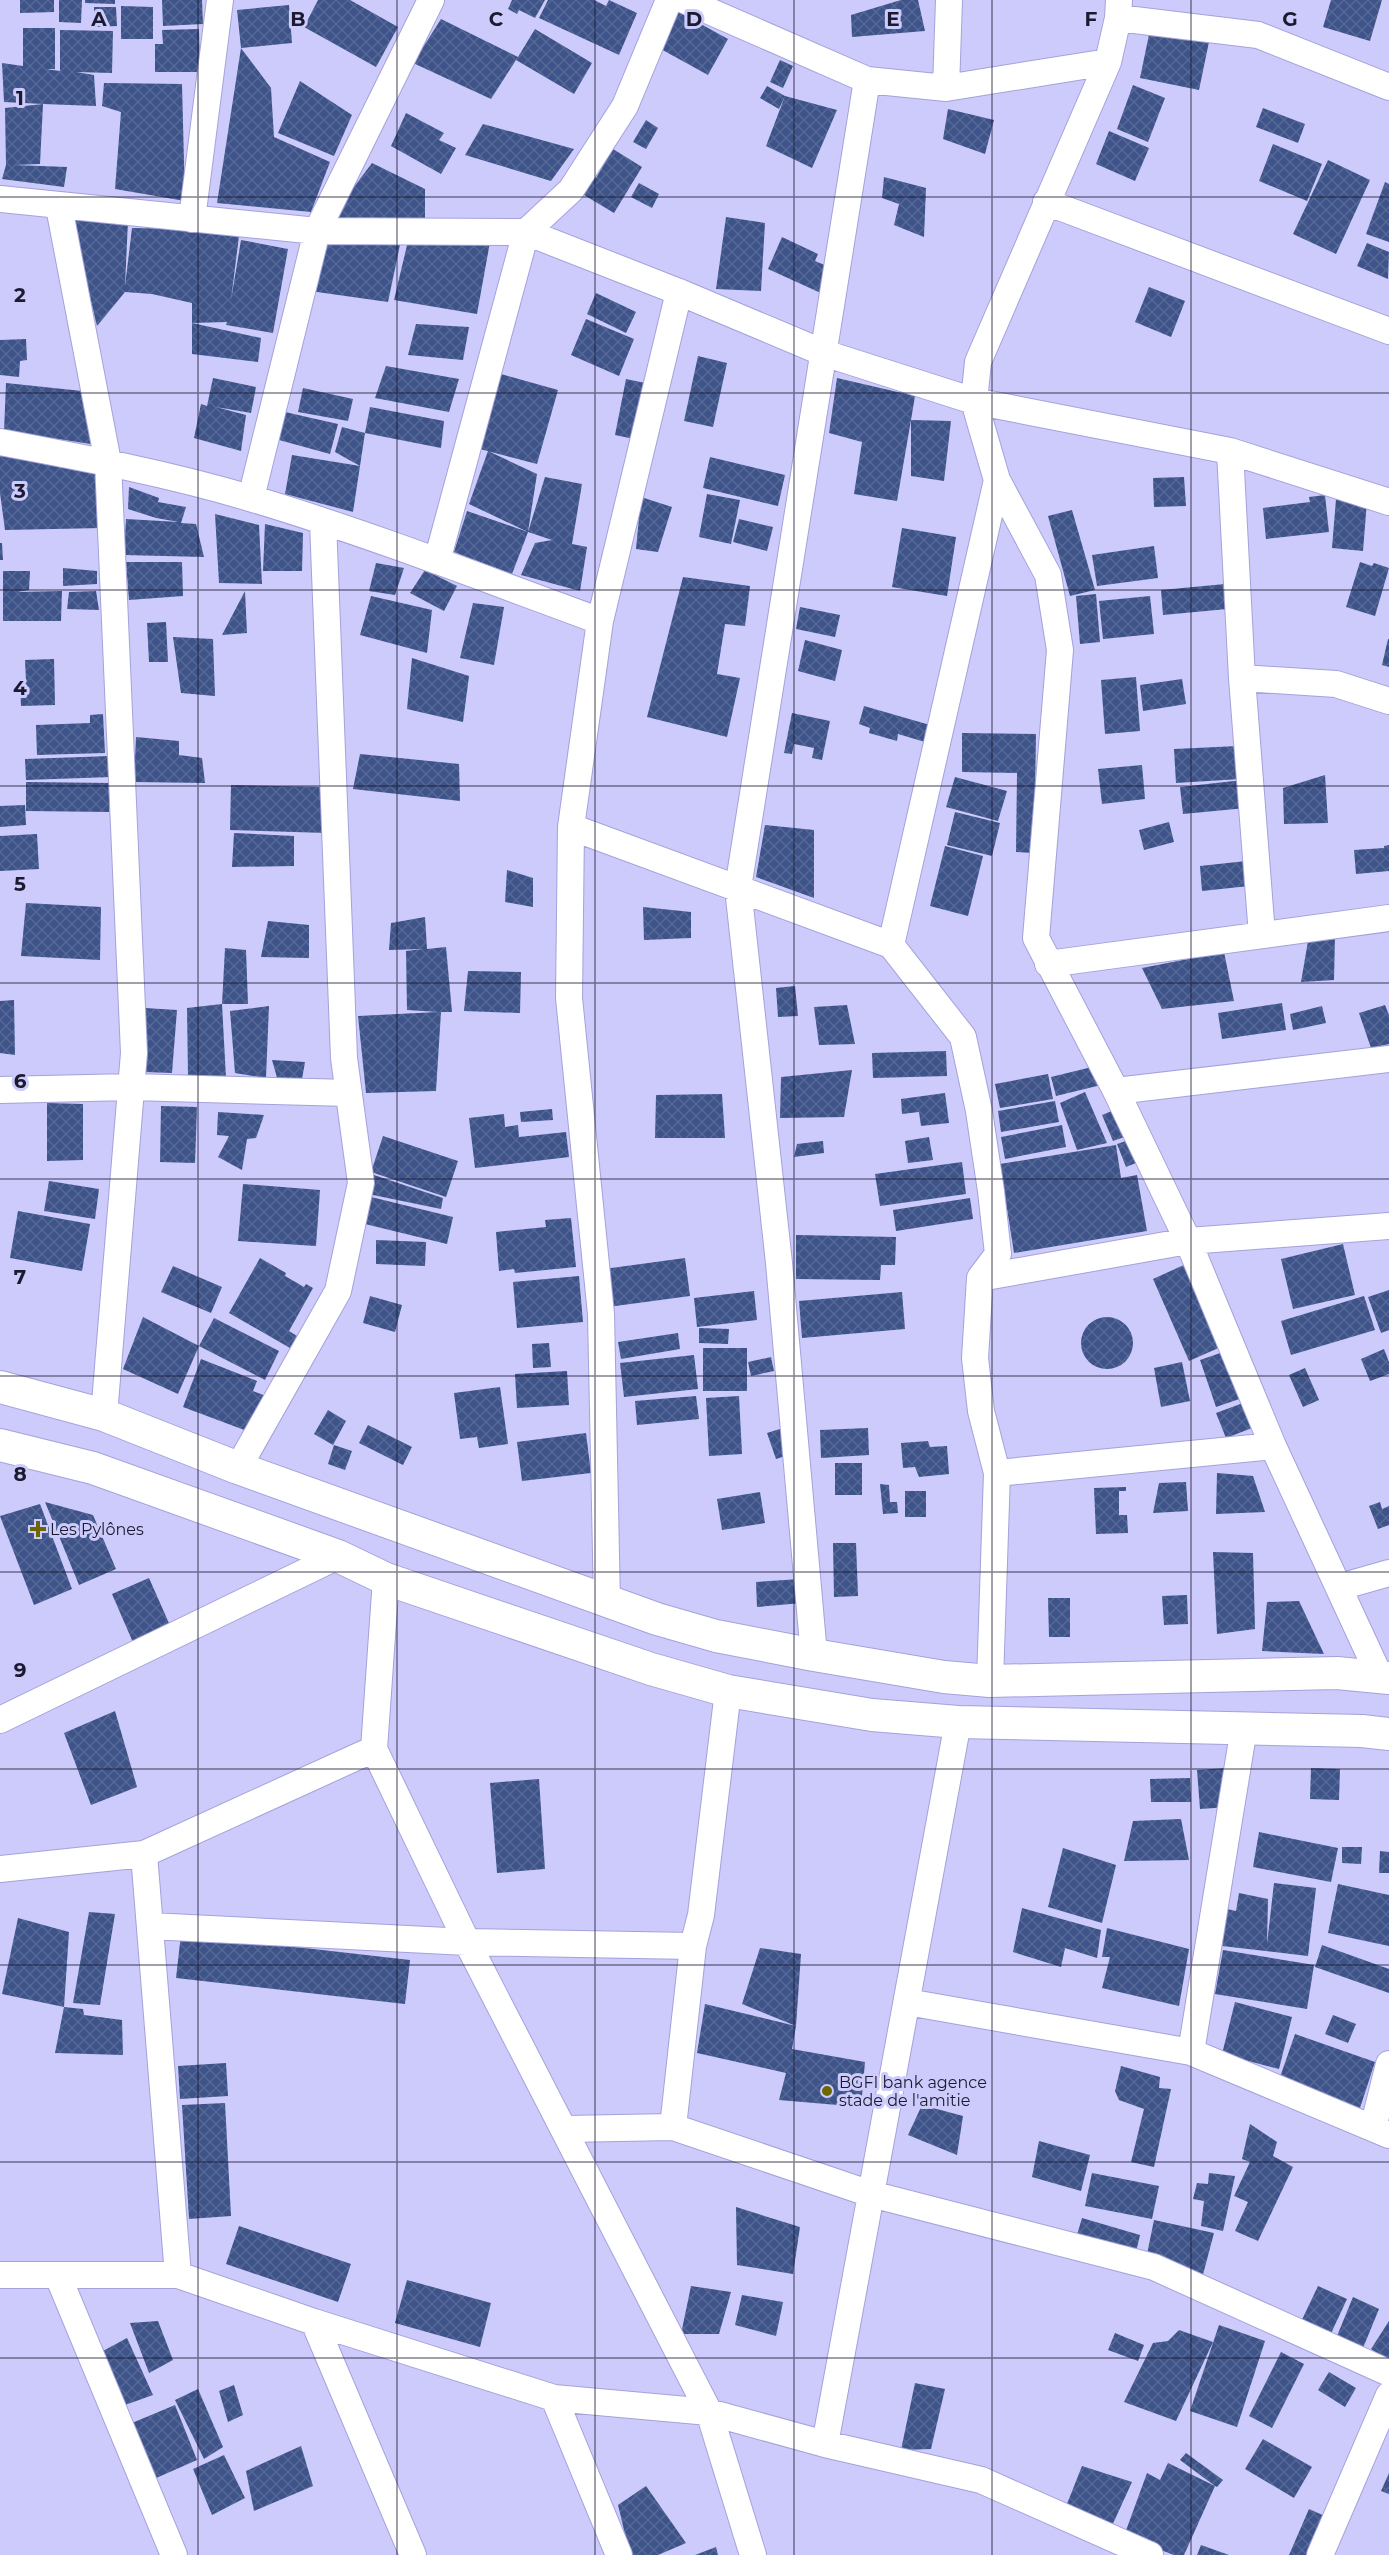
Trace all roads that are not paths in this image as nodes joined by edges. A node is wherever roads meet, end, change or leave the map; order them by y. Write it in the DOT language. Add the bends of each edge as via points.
graph roads {
  1 [pos="220,0"];
  2 [pos="431,0"];
  3 [pos="669,0"];
  4 [pos="684,0"];
  5 [pos="949,0"];
  6 [pos="1118,9"];
  7 [pos="1108,62"];
  8 [pos="867,80"];
  9 [pos="1389,87"];
  10 [pos="946,88"];
  11 [pos="0,199"];
  12 [pos="1046,202"];
  13 [pos="59,207"];
  14 [pos="192,219"];
  15 [pos="317,231"];
  16 [pos="526,232"];
  17 [pos="679,292"];
  18 [pos="1389,331"];
  19 [pos="824,353"];
  20 [pos="975,401"];
  21 [pos="0,442"];
  22 [pos="1230,451"];
  23 [pos="108,462"];
  24 [pos="997,480"];
  25 [pos="251,498"];
  26 [pos="1389,502"];
  27 [pos="323,522"];
  28 [pos="436,561"];
  29 [pos="600,621"];
  30 [pos="1242,678"];
  31 [pos="1389,701"];
  32 [pos="571,827"];
  33 [pos="738,888"];
  34 [pos="1389,918"];
  35 [pos="1262,935"];
  36 [pos="891,945"];
  37 [pos="1048,964"];
  38 [pos="1389,1059"];
  39 [pos="131,1087"];
  40 [pos="0,1090"];
  41 [pos="1116,1091"];
  42 [pos="349,1093"];
  43 [pos="1389,1226"];
  44 [pos="1188,1240"];
  45 [pos="980,1278"];
  46 [pos="0,1387"];
  47 [pos="104,1415"];
  48 [pos="0,1445"];
  49 [pos="1273,1446"];
  50 [pos="238,1468"];
  51 [pos="997,1473"];
  52 [pos="338,1556"];
  53 [pos="1389,1574"];
  54 [pos="386,1579"];
  55 [pos="1340,1587"];
  56 [pos="607,1602"];
  57 [pos="814,1655"];
  58 [pos="1385,1677"];
  59 [pos="990,1681"];
  60 [pos="728,1691"];
  61 [pos="0,1720"];
  62 [pos="958,1722"];
  63 [pos="1244,1728"];
  64 [pos="1389,1734"];
  65 [pos="374,1749"];
  66 [pos="144,1854"];
  67 [pos="0,1869"];
  68 [pos="150,1926"];
  69 [pos="467,1942"];
  70 [pos="693,1946"];
  71 [pos="907,2002"];
  72 [pos="1191,2052"];
  73 [pos="1389,2064"];
  74 [pos="673,2127"];
  75 [pos="565,2129"];
  76 [pos="1381,2132"];
  77 [pos="871,2194"];
  78 [pos="0,2275"];
  79 [pos="178,2275"];
  80 [pos="58,2276"];
  81 [pos="314,2322"];
  82 [pos="1389,2373"];
  83 [pos="1389,2395"];
  84 [pos="554,2398"];
  85 [pos="709,2412"];
  86 [pos="825,2444"];
  87 [pos="1141,2554"];
  88 [pos="174,2555"];
  89 [pos="413,2555"];
  90 [pos="619,2555"];
  91 [pos="753,2555"];
  92 [pos="1320,2555"];
  1 -- 14 [label="street"];
  2 -- 15 [label="street"];
  3 -- 16 [label="street" via="625,106 571,190"];
  4 -- 8 [label="street"];
  5 -- 10 [label="street"];
  6 -- 7 [label="street"];
  6 -- 9 [label="street" via="1258,35"];
  7 -- 10 [label="street"];
  7 -- 12 [label="street"];
  8 -- 10 [label="street"];
  8 -- 19 [label="street"];
  11 -- 13 [label="street"];
  12 -- 18 [label="street"];
  12 -- 20 [label="street" via="978,362"];
  13 -- 14 [label="street"];
  13 -- 23 [label="street"];
  14 -- 15 [label="street"];
  15 -- 16 [label="street"];
  15 -- 25 [label="street"];
  16 -- 17 [label="street"];
  16 -- 28 [label="street"];
  17 -- 19 [label="street"];
  17 -- 29 [label="street"];
  19 -- 20 [label="street"];
  19 -- 33 [label="street"];
  20 -- 22 [label="street"];
  20 -- 24 [label="street"];
  21 -- 23 [label="street"];
  22 -- 26 [label="street"];
  22 -- 30 [label="street"];
  23 -- 25 [label="street"];
  23 -- 39 [label="street" via="134,1053"];
  24 -- 36 [label="street"];
  24 -- 37 [label="street" via="1048,575 1060,650 1036,938"];
  25 -- 27 [label="street"];
  27 -- 28 [label="street"];
  27 -- 42 [label="street" via="344,1058"];
  28 -- 29 [label="street"];
  29 -- 32 [label="street"];
  30 -- 31 [label="street" via="1336,684"];
  30 -- 35 [label="street"];
  32 -- 33 [label="street"];
  32 -- 56 [label="street" via="569,998 601,1314"];
  33 -- 36 [label="street"];
  33 -- 57 [label="street" via="779,1263"];
  34 -- 35 [label="street"];
  35 -- 37 [label="street"];
  36 -- 45 [label="street" via="963,1037 992,1191 998,1254"];
  37 -- 41 [label="street"];
  38 -- 41 [label="street"];
  39 -- 40 [label="street"];
  39 -- 42 [label="street"];
  39 -- 47 [label="street"];
  41 -- 44 [label="street"];
  42 -- 50 [label="street" via="361,1183 338,1291"];
  43 -- 44 [label="street"];
  44 -- 45 [label="street"];
  44 -- 49 [label="street"];
  45 -- 51 [label="street" via="975,1358 981,1412"];
  46 -- 47 [label="street"];
  47 -- 50 [label="street"];
  48 -- 52 [label="street" via="93,1468"];
  49 -- 51 [label="street"];
  49 -- 55 [label="street"];
  50 -- 56 [label="street"];
  51 -- 59 [label="street"];
  52 -- 54 [label="street"];
  52 -- 61 [label="street"];
  53 -- 55 [label="street"];
  54 -- 60 [label="street" via="651,1669"];
  54 -- 65 [label="street"];
  55 -- 58 [label="street"];
  56 -- 57 [label="street" via="716,1636"];
  57 -- 59 [label="street"];
  58 -- 59 [label="street" via="1337,1673"];
  60 -- 62 [label="street" via="872,1715"];
  60 -- 70 [label="street" via="701,1915"];
  62 -- 63 [label="street"];
  62 -- 71 [label="street"];
  63 -- 64 [label="street"];
  63 -- 72 [label="street"];
  65 -- 66 [label="street"];
  65 -- 69 [label="street"];
  66 -- 67 [label="street"];
  66 -- 68 [label="street"];
  68 -- 69 [label="street"];
  68 -- 79 [label="street"];
  69 -- 70 [label="street"];
  69 -- 75 [label="street"];
  70 -- 74 [label="street"];
  71 -- 72 [label="street"];
  71 -- 77 [label="street"];
  72 -- 76 [label="street"];
  73 -- 76 [label="street"];
  74 -- 75 [label="street"];
  74 -- 77 [label="street"];
  75 -- 85 [label="street"];
  77 -- 82 [label="street" via="1154,2267"];
  77 -- 86 [label="street"];
  78 -- 80 [label="street"];
  79 -- 80 [label="street"];
  79 -- 81 [label="street"];
  80 -- 88 [label="street"];
  81 -- 84 [label="street"];
  81 -- 89 [label="street"];
  83 -- 92 [label="street"];
  84 -- 85 [label="street"];
  84 -- 90 [label="street"];
  85 -- 86 [label="street"];
  85 -- 91 [label="street"];
  86 -- 87 [label="street" via="981,2480"];
}
